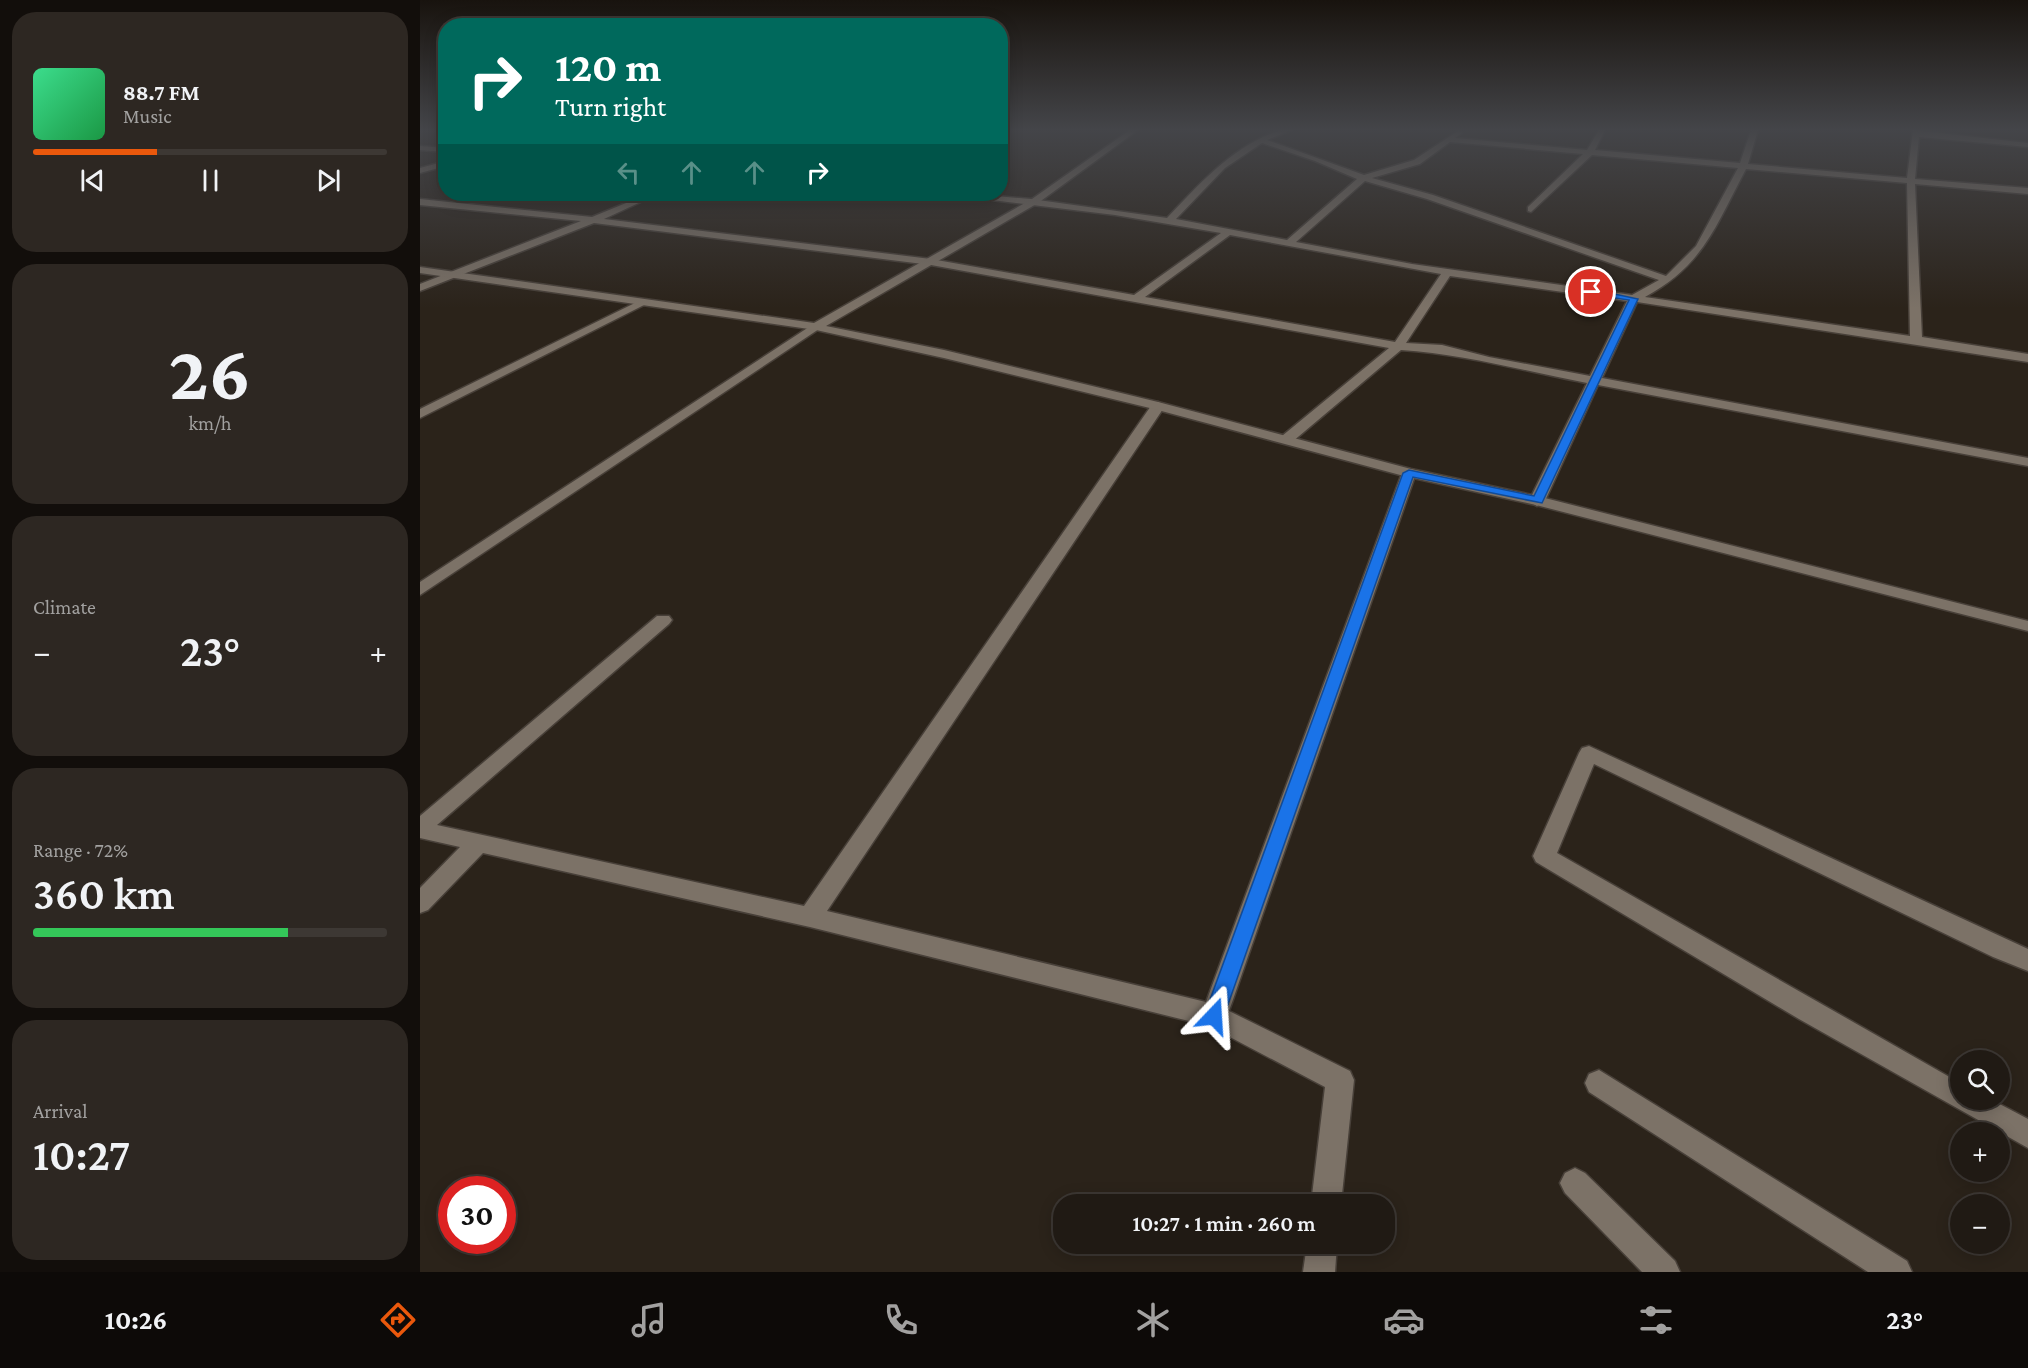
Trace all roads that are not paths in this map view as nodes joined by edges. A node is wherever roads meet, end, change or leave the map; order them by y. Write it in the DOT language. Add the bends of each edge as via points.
graph roads {
  1 [pos="1051,189"];
  2 [pos="1199,189"];
  3 [pos="1350,189"];
  4 [pos="1403,189"];
  5 [pos="1551,189"];
  6 [pos="1731,189"];
  7 [pos="1911,189"];
  8 [pos="2009,189"];
  9 [pos="2028,191"];
  10 [pos="1008,199"];
  11 [pos="439,201"];
  12 [pos="638,201"];
  13 [pos="1035,201"];
  14 [pos="420,202"];
  15 [pos="431,204"];
  16 [pos="1531,209"];
  17 [pos="593,220"];
  18 [pos="1169,221"];
  19 [pos="1228,232"];
  20 [pos="1290,243"];
  21 [pos="931,262"];
  22 [pos="420,270"];
  23 [pos="1448,273"];
  24 [pos="452,275"];
  25 [pos="1668,280"];
  26 [pos="420,288"];
  27 [pos="1136,299"];
  28 [pos="1634,299"];
  29 [pos="645,302"];
  30 [pos="816,327"];
  31 [pos="1916,340"];
  32 [pos="1398,346"];
  33 [pos="2028,358"];
  34 [pos="1594,380"];
  35 [pos="1158,406"];
  36 [pos="420,414"];
  37 [pos="1287,440"];
  38 [pos="2028,462"];
  39 [pos="1409,473"];
  40 [pos="1538,501"];
  41 [pos="420,590"];
  42 [pos="663,620"];
  43 [pos="2028,626"];
  44 [pos="420,829"];
  45 [pos="479,842"];
  46 [pos="420,903"];
  47 [pos="810,917"];
  48 [pos="2028,960"];
  49 [pos="1214,1016"];
  50 [pos="1599,1083"];
  51 [pos="1950,1091"];
  52 [pos="1984,1110"];
  53 [pos="2028,1134"];
  54 [pos="1575,1183"];
  55 [pos="1327,1194"];
  56 [pos="1321,1254"];
  57 [pos="1319,1272"];
  58 [pos="1664,1272"];
  59 [pos="1896,1272"];
  1 -- 13 [label="street"];
  2 -- 18 [label="street"];
  3 -- 20 [label="street"];
  4 -- 25 [label="street"];
  5 -- 16 [label="street"];
  6 -- 25 [label="street" via="1700,247"];
  7 -- 31 [label="street"];
  8 -- 9 [label="street"];
  10 -- 13 [label="street"];
  11 -- 15 [label="street"];
  12 -- 17 [label="street"];
  13 -- 18 [label="street"];
  13 -- 21 [label="street"];
  14 -- 15 [label="street"];
  15 -- 17 [label="street"];
  17 -- 21 [label="street"];
  17 -- 24 [label="street"];
  18 -- 19 [label="street"];
  19 -- 20 [label="street"];
  19 -- 27 [label="street"];
  20 -- 23 [label="street"];
  21 -- 27 [label="street"];
  21 -- 30 [label="street"];
  22 -- 24 [label="street"];
  23 -- 28 [label="street"];
  23 -- 32 [label="street"];
  24 -- 26 [label="street"];
  24 -- 29 [label="street"];
  25 -- 28 [label="street"];
  27 -- 32 [label="street"];
  28 -- 31 [label="street"];
  28 -- 34 [label="street"];
  29 -- 30 [label="street"];
  29 -- 36 [label="street"];
  30 -- 35 [label="street"];
  30 -- 41 [label="street"];
  31 -- 33 [label="street"];
  32 -- 34 [label="street" via="1442,349"];
  32 -- 37 [label="street"];
  34 -- 38 [label="street"];
  34 -- 40 [label="street"];
  35 -- 37 [label="street"];
  35 -- 47 [label="street"];
  37 -- 39 [label="street"];
  39 -- 40 [label="street"];
  39 -- 49 [label="street"];
  40 -- 43 [label="street"];
  42 -- 44 [label="street"];
  44 -- 45 [label="street"];
  45 -- 46 [label="street"];
  45 -- 47 [label="street"];
  47 -- 49 [label="street"];
  48 -- 51 [label="street" via="1589,753 1544,856"];
  49 -- 55 [label="street" via="1340,1080"];
  50 -- 59 [label="street"];
  52 -- 53 [label="street"];
  54 -- 58 [label="street"];
  56 -- 57 [label="street"];
}
